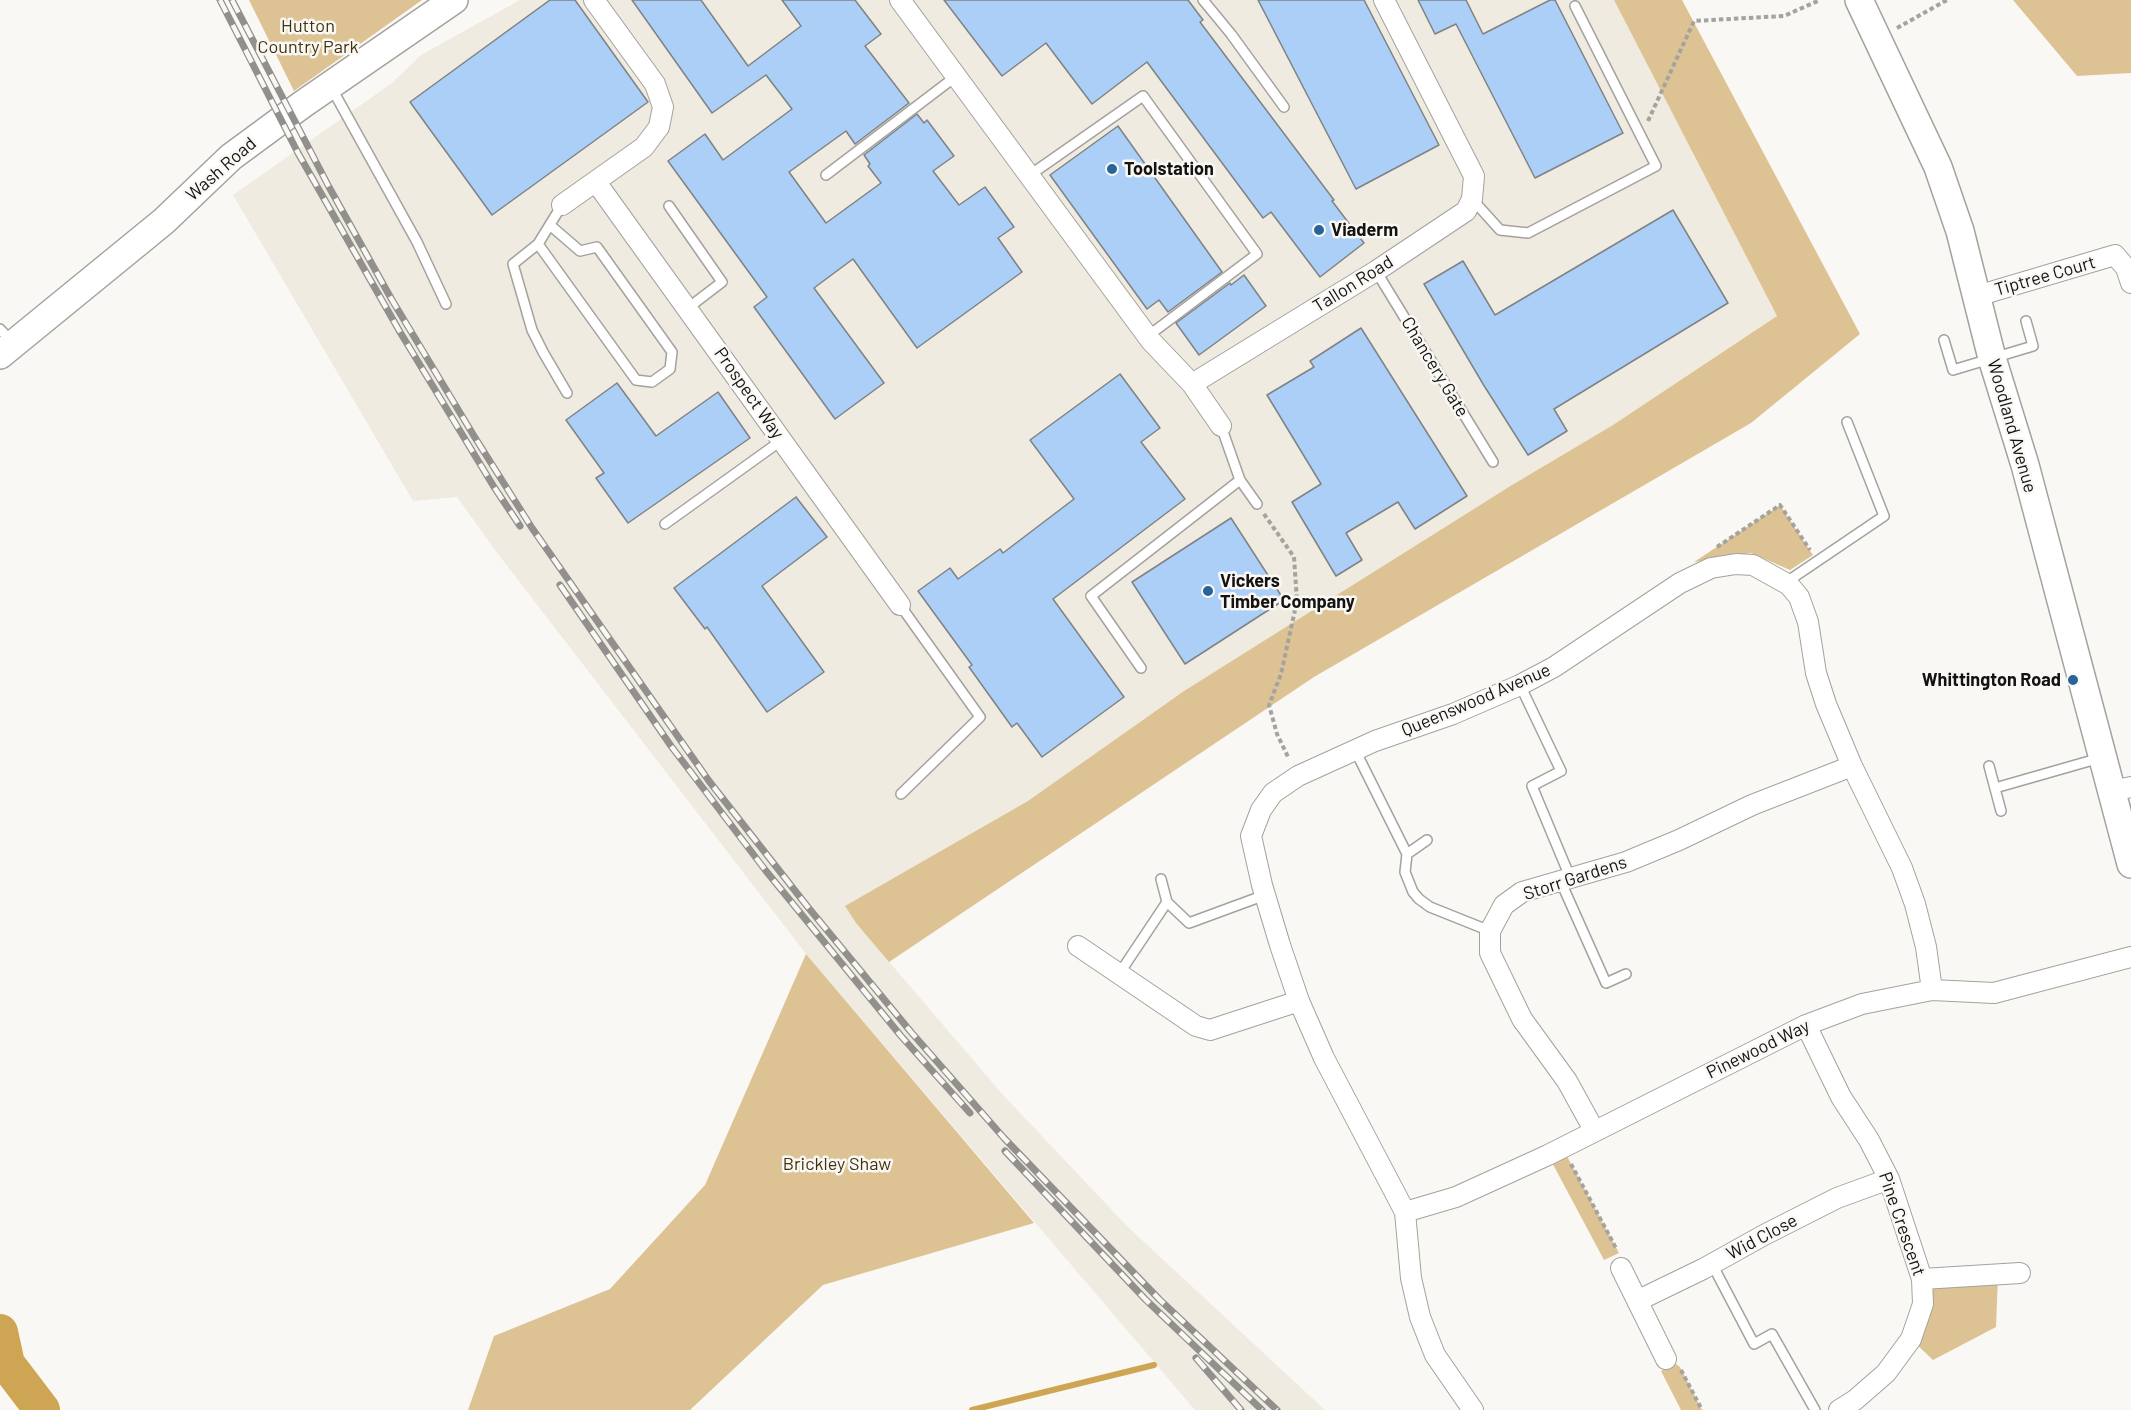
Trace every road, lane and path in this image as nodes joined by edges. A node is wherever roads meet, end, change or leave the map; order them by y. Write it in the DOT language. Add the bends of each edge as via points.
graph roads {
  1 [pos="454,0"];
  2 [pos="594,0"];
  3 [pos="900,0"];
  4 [pos="1203,0"];
  5 [pos="1384,0"];
  6 [pos="1820,0"];
  7 [pos="1859,0"];
  8 [pos="1947,0"];
  9 [pos="1575,6"];
  10 [pos="1878,39"];
  11 [pos="955,77"];
  12 [pos="329,85"];
  13 [pos="1284,106"];
  14 [pos="1641,134"];
  15 [pos="826,175"];
  16 [pos="1030,175"];
  17 [pos="596,182"];
  18 [pos="1472,199"];
  19 [pos="562,206"];
  20 [pos="669,206"];
  21 [pos="551,226"];
  22 [pos="538,244"];
  23 [pos="1376,271"];
  24 [pos="2131,284"];
  25 [pos="1977,296"];
  26 [pos="446,304"];
  27 [pos="688,308"];
  28 [pos="2026,321"];
  29 [pos="1148,336"];
  30 [pos="1944,340"];
  31 [pos="5,343"];
  32 [pos="1992,358"];
  33 [pos="1192,384"];
  34 [pos="567,393"];
  35 [pos="1847,422"];
  36 [pos="1221,426"];
  37 [pos="782,440"];
  38 [pos="1493,462"];
  39 [pos="1240,480"];
  40 [pos="1257,504"];
  41 [pos="665,524"];
  42 [pos="1713,549"];
  43 [pos="1817,561"];
  44 [pos="1785,582"];
  45 [pos="900,605"];
  46 [pos="1141,668"];
  47 [pos="1520,685"];
  48 [pos="1355,750"];
  49 [pos="2103,757"];
  50 [pos="1852,766"];
  51 [pos="1989,766"];
  52 [pos="1298,776"];
  53 [pos="1995,788"];
  54 [pos="2121,789"];
  55 [pos="901,794"];
  56 [pos="2001,811"];
  57 [pos="1427,840"];
  58 [pos="1407,854"];
  59 [pos="2131,864"];
  60 [pos="1161,879"];
  61 [pos="1565,879"];
  62 [pos="1265,895"];
  63 [pos="1167,902"];
  64 [pos="1490,931"];
  65 [pos="1078,946"];
  66 [pos="2131,957"];
  67 [pos="1119,974"];
  68 [pos="1626,974"];
  69 [pos="1932,990"];
  70 [pos="1299,1001"];
  71 [pos="1806,1025"];
  72 [pos="1594,1130"];
  73 [pos="1562,1147"];
  74 [pos="1889,1179"];
  75 [pos="1405,1212"];
  76 [pos="1712,1264"];
  77 [pos="1621,1268"];
  78 [pos="2020,1274"];
  79 [pos="1922,1279"];
  80 [pos="1637,1301"];
  81 [pos="1666,1359"];
  82 [pos="1473,1410"];
  83 [pos="1702,1410"];
  84 [pos="1815,1410"];
  85 [pos="1839,1410"];
  1 -- 12 [label="street, Wash Road"];
  2 -- 17 [label="street" via="655,84 663,106 659,127 644,147"];
  3 -- 11 [label="street"];
  4 -- 13 [label="lane"];
  5 -- 18 [label="street" via="1474,176"];
  6 -- 14 [label="path" via="1784,16 1694,21"];
  7 -- 10 [label="street, Woodland Avenue"];
  8 -- 10 [label="path"];
  9 -- 14 [label="lane"];
  10 -- 25 [label="street, Woodland Avenue" via="1938,167"];
  11 -- 15 [label="lane"];
  11 -- 16 [label="street"];
  12 -- 26 [label="lane" via="417,242"];
  12 -- 31 [label="street, Wash Road" via="231,157 164,221"];
  14 -- 18 [label="lane" via="1656,166 1528,233 1500,230"];
  16 -- 29 [label="street"];
  16 -- 29 [label="lane" via="1143,96 1150,105 1257,254"];
  17 -- 19 [label="street"];
  17 -- 27 [label="street, Prospect Way"];
  18 -- 23 [label="street, Tallon Road" via="1466,211"];
  19 -- 21 [label="lane"];
  20 -- 27 [label="lane" via="722,282"];
  21 -- 22 [label="lane"];
  21 -- 22 [label="lane" via="580,251 597,247 672,352 670,369 652,382 636,380"];
  22 -- 34 [label="lane" via="513,264 532,330"];
  23 -- 33 [label="street, Tallon Road"];
  23 -- 38 [label="lane, Chancery Gate"];
  24 -- 25 [label="street, Tiptree Court" via="2126,268 2115,255"];
  25 -- 32 [label="street, Woodland Avenue"];
  27 -- 37 [label="street, Prospect Way"];
  28 -- 32 [label="lane" via="2032,346"];
  29 -- 33 [label="street"];
  30 -- 32 [label="lane" via="1953,370"];
  32 -- 49 [label="street, Woodland Avenue" via="2025,465"];
  33 -- 36 [label="street"];
  35 -- 43 [label="lane" via="1884,516"];
  36 -- 39 [label="lane"];
  37 -- 41 [label="lane"];
  37 -- 45 [label="street, Prospect Way"];
  39 -- 40 [label="lane"];
  39 -- 46 [label="lane" via="1091,596"];
  40 -- 52 [label="path" via="1294,557 1297,601 1281,674 1269,705 1277,734"];
  42 -- 43 [label="path" via="1780,505"];
  43 -- 44 [label="lane"];
  44 -- 47 [label="street, Queenswood Avenue" via="1753,565 1711,568 1680,583 1554,667"];
  44 -- 50 [label="street, Queenswood Avenue" via="1799,597 1808,622 1819,683"];
  45 -- 55 [label="lane" via="980,717"];
  47 -- 48 [label="street, Queenswood Avenue"];
  47 -- 61 [label="lane" via="1561,771 1532,786"];
  48 -- 52 [label="street, Queenswood Avenue"];
  48 -- 58 [label="lane"];
  49 -- 53 [label="lane"];
  49 -- 54 [label="street, Woodland Avenue"];
  50 -- 61 [label="street, Storr Gardens" via="1752,805 1626,862"];
  50 -- 69 [label="street, Queenswood Avenue" via="1915,904"];
  51 -- 53 [label="lane"];
  52 -- 62 [label="street, Queenswood Avenue" via="1273,793 1251,836"];
  53 -- 56 [label="lane"];
  54 -- 59 [label="street, Woodland Avenue"];
  57 -- 58 [label="lane"];
  58 -- 64 [label="lane" via="1404,872 1419,899 1440,912"];
  60 -- 63 [label="lane"];
  61 -- 64 [label="street, Storr Gardens" via="1521,892 1504,905"];
  61 -- 68 [label="lane" via="1606,983"];
  62 -- 63 [label="lane" via="1189,922"];
  62 -- 70 [label="street, Queenswood Avenue"];
  63 -- 67 [label="lane"];
  64 -- 72 [label="street" via="1490,953 1517,1010 1567,1081"];
  65 -- 67 [label="street"];
  66 -- 69 [label="street, Pinewood Way" via="1994,993"];
  67 -- 70 [label="street" via="1196,1026 1210,1030"];
  69 -- 71 [label="street, Pinewood Way" via="1862,1004"];
  70 -- 75 [label="street, Queenswood Avenue" via="1324,1058"];
  71 -- 72 [label="street, Pinewood Way"];
  71 -- 74 [label="street, Pine Crescent" via="1840,1097"];
  72 -- 73 [label="street, Pinewood Way"];
  73 -- 75 [label="street, Pinewood Way" via="1456,1197"];
  73 -- 77 [label="path" via="1619,1253"];
  74 -- 76 [label="street, Wid Close" via="1837,1198"];
  74 -- 79 [label="street, Pine Crescent"];
  75 -- 82 [label="street" via="1411,1278 1420,1317 1435,1355"];
  76 -- 80 [label="street, Wid Close"];
  76 -- 84 [label="lane" via="1754,1344 1772,1334"];
  77 -- 80 [label="street"];
  78 -- 79 [label="street"];
  79 -- 85 [label="street, Pine Crescent" via="1923,1304 1911,1339 1886,1373"];
  80 -- 81 [label="street"];
  81 -- 83 [label="path" via="1680,1368"];
}
